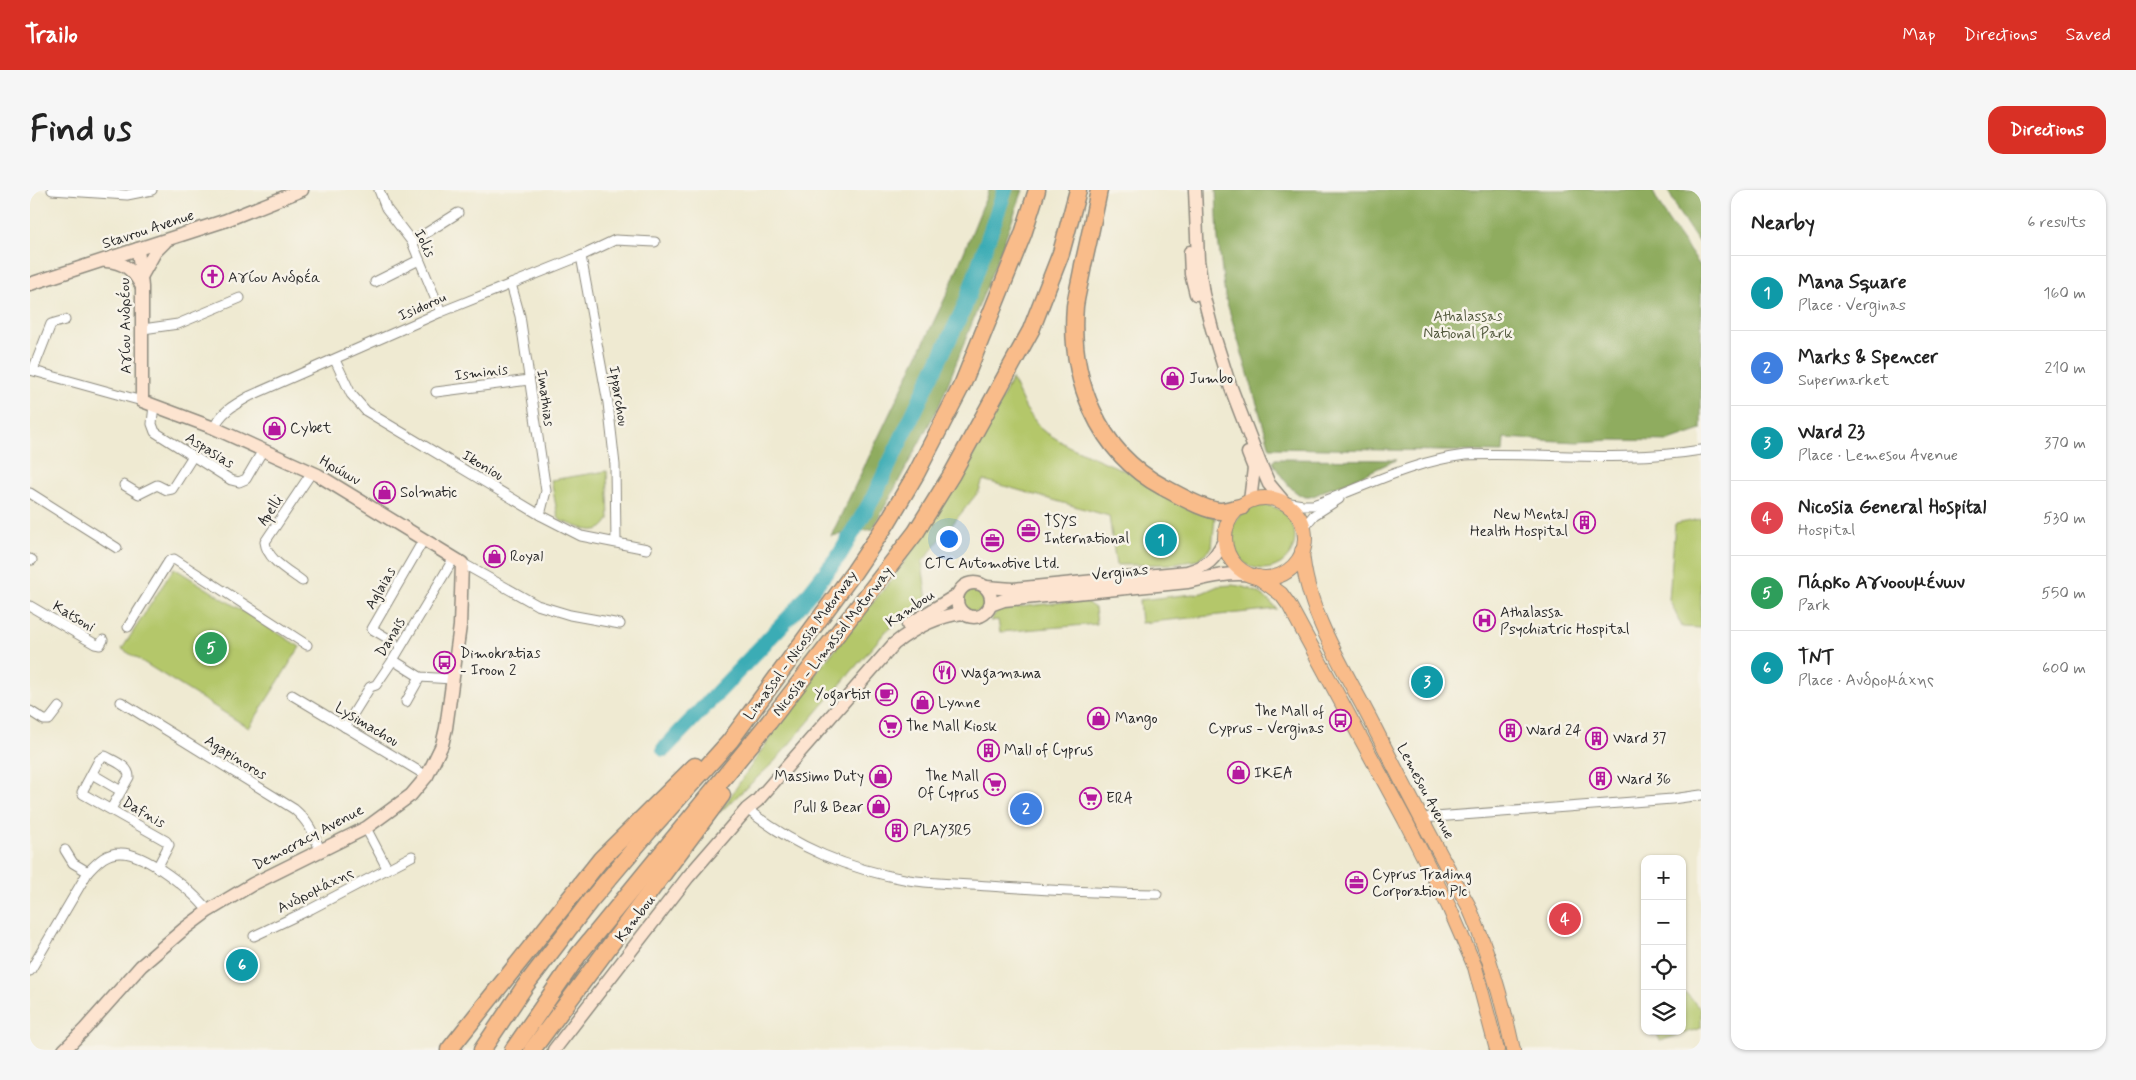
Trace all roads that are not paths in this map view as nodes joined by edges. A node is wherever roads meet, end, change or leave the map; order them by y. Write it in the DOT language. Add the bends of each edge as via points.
graph roads {
  1 [pos="52,190"];
  2 [pos="152,190"];
  3 [pos="302,190"];
  4 [pos="379,190"];
  5 [pos="1037,190"];
  6 [pos="1078,190"];
  7 [pos="1099,190"];
  8 [pos="1187,190"];
  9 [pos="1195,190"];
  10 [pos="458,213"];
  11 [pos="168,240"];
  12 [pos="412,242"];
  13 [pos="655,242"];
  14 [pos="138,250"];
  15 [pos="581,256"];
  16 [pos="104,260"];
  17 [pos="419,260"];
  18 [pos="142,282"];
  19 [pos="375,282"];
  20 [pos="30,284"];
  21 [pos="511,284"];
  22 [pos="240,298"];
  23 [pos="441,312"];
  24 [pos="66,320"];
  25 [pos="143,329"];
  26 [pos="335,360"];
  27 [pos="32,370"];
  28 [pos="529,380"];
  29 [pos="436,392"];
  30 [pos="148,403"];
  31 [pos="214,428"];
  32 [pos="263,450"];
  33 [pos="1701,450"];
  34 [pos="193,456"];
  35 [pos="312,472"];
  36 [pos="124,485"];
  37 [pos="1356,489"];
  38 [pos="30,493"];
  39 [pos="1284,502"];
  40 [pos="1245,504"];
  41 [pos="540,515"];
  42 [pos="1304,527"];
  43 [pos="424,540"];
  44 [pos="1224,541"];
  45 [pos="616,542"];
  46 [pos="116,548"];
  47 [pos="647,549"];
  48 [pos="1302,551"];
  49 [pos="458,560"];
  50 [pos="1255,576"];
  51 [pos="302,581"];
  52 [pos="986,587"];
  53 [pos="957,596"];
  54 [pos="990,605"];
  55 [pos="30,606"];
  56 [pos="963,613"];
  57 [pos="620,624"];
  58 [pos="128,627"];
  59 [pos="103,640"];
  60 [pos="394,642"];
  61 [pos="307,645"];
  62 [pos="393,660"];
  63 [pos="420,677"];
  64 [pos="452,679"];
  65 [pos="772,684"];
  66 [pos="292,695"];
  67 [pos="121,702"];
  68 [pos="406,702"];
  69 [pos="59,707"];
  70 [pos="30,711"];
  71 [pos="769,722"];
  72 [pos="345,727"];
  73 [pos="92,774"];
  74 [pos="427,776"];
  75 [pos="121,791"];
  76 [pos="1701,794"];
  77 [pos="111,809"];
  78 [pos="747,809"];
  79 [pos="1422,818"];
  80 [pos="366,828"];
  81 [pos="65,850"];
  82 [pos="320,851"];
  83 [pos="412,856"];
  84 [pos="157,868"];
  85 [pos="387,868"];
  86 [pos="88,872"];
  87 [pos="1157,894"];
  88 [pos="208,911"];
  89 [pos="254,936"];
  90 [pos="30,971"];
  91 [pos="64,1050"];
  92 [pos="449,1050"];
  93 [pos="482,1050"];
  94 [pos="513,1050"];
  95 [pos="532,1050"];
  96 [pos="554,1050"];
  97 [pos="1497,1050"];
  98 [pos="1513,1050"];
  1 -- 2 [label="street" via="127,195"];
  3 -- 11 [label="street, Stavrou Avenue"];
  4 -- 12 [label="street, Iolis" via="386,208"];
  5 -- 65 [label="highway, Limassol - Nicosia Motorway" via="1023,234 963,383 916,474 854,572"];
  6 -- 71 [label="highway, Nicosia - Limassol Motorway" via="1061,253 1031,330 952,474 916,532"];
  7 -- 40 [label="highway" via="1074,323 1081,376 1096,418 1118,452 1154,482 1214,510"];
  8 -- 40 [label="street" via="1191,274 1222,384 1254,468"];
  9 -- 39 [label="street" via="1198,260 1212,330 1269,484"];
  10 -- 12 [label="street"];
  11 -- 14 [label="street, Stavrou Avenue"];
  11 -- 18 [label="street" via="155,252"];
  12 -- 17 [label="street, Iolis"];
  13 -- 15 [label="street, Isidorou" via="615,240"];
  14 -- 16 [label="street, Stavrou Avenue"];
  14 -- 18 [label="street, Αγίου Ανδρέου"];
  15 -- 21 [label="street, Isidorou"];
  15 -- 45 [label="street, Ipparchou" via="608,403 615,465"];
  16 -- 18 [label="street" via="126,266"];
  16 -- 20 [label="street, Stavrou Avenue"];
  17 -- 19 [label="street"];
  17 -- 23 [label="street, Iolis"];
  18 -- 25 [label="street, Αγίου Ανδρέου"];
  21 -- 23 [label="street, Isidorou"];
  21 -- 28 [label="street, Imathias" via="520,316"];
  22 -- 25 [label="street" via="178,324"];
  23 -- 26 [label="street, Isidorou"];
  24 -- 27 [label="street" via="51,324"];
  25 -- 30 [label="street, Αγίου Ανδρέου"];
  26 -- 31 [label="street, Isidorou" via="234,405 219,417"];
  26 -- 41 [label="street, Ikoniou" via="351,394 366,411"];
  27 -- 30 [label="street, Ηρώων"];
  28 -- 29 [label="street, Isminis"];
  28 -- 41 [label="street, Imathias" via="546,491"];
  30 -- 31 [label="street, Ηρώων"];
  30 -- 34 [label="street, Aspasias" via="156,432"];
  31 -- 32 [label="street, Ηρώων"];
  32 -- 34 [label="street, Aspasias" via="246,479 239,482"];
  32 -- 35 [label="street, Ηρώων"];
  33 -- 37 [label="street" via="1640,456 1465,455 1439,458 1397,471"];
  34 -- 36 [label="street" via="172,489 157,485 139,494"];
  35 -- 43 [label="street, Ηρώων"];
  35 -- 51 [label="street, Apelli" via="265,542 270,556"];
  37 -- 39 [label="street" via="1309,505"];
  37 -- 42 [label="street" via="1314,515"];
  38 -- 46 [label="street"];
  39 -- 40 [label="main road" via="1261,498"];
  39 -- 42 [label="main road" via="1295,511"];
  40 -- 44 [label="main road" via="1232,516 1225,529"];
  41 -- 45 [label="street, Ikoniou" via="581,536"];
  42 -- 48 [label="main road"];
  43 -- 49 [label="street, Ηρώων"];
  43 -- 60 [label="street, Aglaias" via="372,629"];
  44 -- 50 [label="main road" via="1233,562"];
  44 -- 52 [label="street, Verginas" via="1217,555 1204,567 1187,572 1013,590"];
  45 -- 47 [label="street, Ikoniou"];
  48 -- 50 [label="main road" via="1285,572 1272,577"];
  48 -- 79 [label="main road, Lemesou Avenue" via="1306,583 1315,609"];
  49 -- 57 [label="street, Ηρώων" via="537,605"];
  49 -- 62 [label="street, Danais"];
  49 -- 64 [label="street, Democracy Avenue" via="460,626"];
  50 -- 54 [label="street, Verginas" via="1239,573 1188,582 1004,600"];
  50 -- 97 [label="main road" via="1281,594 1289,606 1440,889 1475,967"];
  52 -- 53 [label="street" via="966,584"];
  52 -- 54 [label="street" via="990,593"];
  53 -- 56 [label="street"];
  53 -- 78 [label="street, Kambou" via="902,629 890,641 755,795"];
  54 -- 56 [label="street" via="984,614 978,616"];
  55 -- 59 [label="street, Katsoni" via="95,644 100,645"];
  56 -- 78 [label="street, Kambou" via="936,619 894,644"];
  58 -- 61 [label="street" via="169,560 174,559"];
  62 -- 63 [label="street"];
  62 -- 72 [label="street, Danais" via="376,684 370,687"];
  63 -- 64 [label="street"];
  63 -- 68 [label="street"];
  64 -- 74 [label="street, Democracy Avenue" via="442,745"];
  65 -- 92 [label="highway" via="704,758 601,859"];
  65 -- 93 [label="highway, Limassol - Nicosia Motorway" via="708,768 590,901 525,986"];
  66 -- 72 [label="street, Lysimachou"];
  67 -- 82 [label="street, Agapinoros" via="294,809 306,819"];
  69 -- 70 [label="street" via="49,720"];
  71 -- 94 [label="highway, Nicosia - Limassol Motorway" via="579,954"];
  71 -- 95 [label="highway" via="728,787"];
  72 -- 74 [label="street, Lysimachou"];
  73 -- 75 [label="street"];
  73 -- 75 [label="street" via="99,760 105,756 129,773"];
  73 -- 77 [label="street, Dafnis" via="82,792"];
  74 -- 80 [label="street, Democracy Avenue" via="411,795"];
  75 -- 77 [label="street"];
  76 -- 79 [label="street" via="1662,800"];
  77 -- 84 [label="street, Dafnis" via="166,841 168,849"];
  78 -- 87 [label="street" via="804,848 852,866 910,880 1074,892"];
  78 -- 96 [label="street, Kambou" via="688,877"];
  79 -- 98 [label="main road, Lemesou Avenue" via="1483,939 1501,996"];
  80 -- 82 [label="street, Democracy Avenue"];
  80 -- 85 [label="street"];
  81 -- 86 [label="street" via="73,863"];
  82 -- 88 [label="street, Democracy Avenue" via="253,884"];
  83 -- 85 [label="street, Ανδρομάχης"];
  84 -- 86 [label="street" via="129,853 118,853 108,855"];
  84 -- 88 [label="street" via="198,898"];
  85 -- 89 [label="street, Ανδρομάχης"];
  86 -- 90 [label="street"];
  88 -- 91 [label="street, Democracy Avenue" via="141,966"];
}
